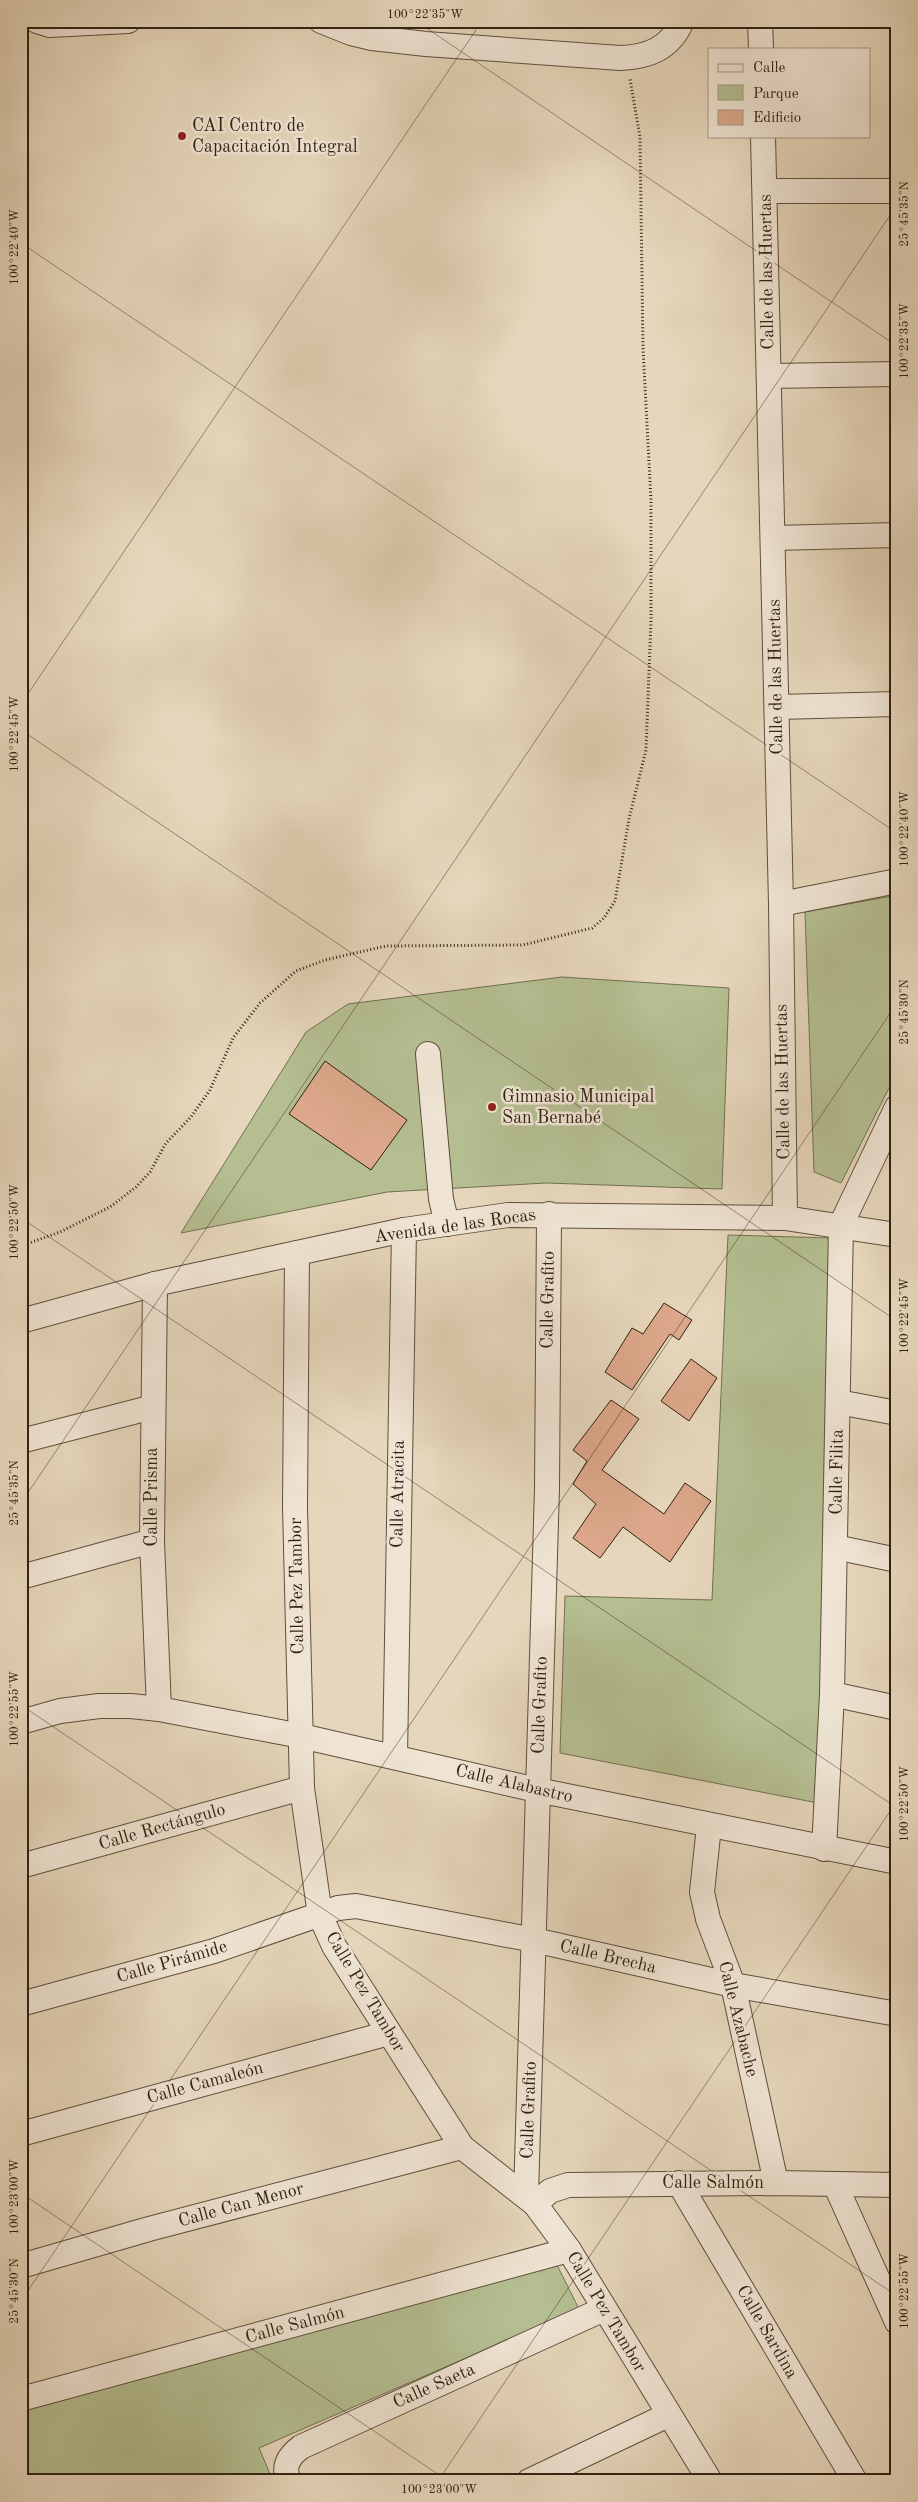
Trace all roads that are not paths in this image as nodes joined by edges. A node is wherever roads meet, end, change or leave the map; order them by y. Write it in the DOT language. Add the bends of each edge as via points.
graph roads {
  1 [pos="128,21"];
  2 [pos="321,21"];
  3 [pos="682,21"];
  4 [pos="760,21"];
  5 [pos="98,22"];
  6 [pos="44,23"];
  7 [pos="21,30"];
  8 [pos="761,48"];
  9 [pos="763,138"];
  10 [pos="765,191"];
  11 [pos="897,191"];
  12 [pos="897,374"];
  13 [pos="769,376"];
  14 [pos="897,535"];
  15 [pos="773,538"];
  16 [pos="897,704"];
  17 [pos="777,707"];
  18 [pos="897,881"];
  19 [pos="781,904"];
  20 [pos="428,1054"];
  21 [pos="897,1107"];
  22 [pos="549,1214"];
  23 [pos="785,1218"];
  24 [pos="447,1224"];
  25 [pos="841,1225"];
  26 [pos="404,1230"];
  27 [pos="897,1235"];
  28 [pos="297,1253"];
  29 [pos="155,1284"];
  30 [pos="21,1322"];
  31 [pos="838,1402"];
  32 [pos="153,1407"];
  33 [pos="897,1413"];
  34 [pos="21,1441"];
  35 [pos="152,1540"];
  36 [pos="835,1547"];
  37 [pos="897,1560"];
  38 [pos="21,1577"];
  39 [pos="832,1694"];
  40 [pos="897,1708"];
  41 [pos="159,1709"];
  42 [pos="21,1722"];
  43 [pos="300,1736"];
  44 [pos="395,1757"];
  45 [pos="302,1788"];
  46 [pos="537,1790"];
  47 [pos="709,1826"];
  48 [pos="824,1849"];
  49 [pos="897,1862"];
  50 [pos="21,1866"];
  51 [pos="320,1915"];
  52 [pos="534,1940"];
  53 [pos="733,1985"];
  54 [pos="21,2004"];
  55 [pos="897,2014"];
  56 [pos="389,2033"];
  57 [pos="21,2134"];
  58 [pos="462,2147"];
  59 [pos="679,2183"];
  60 [pos="776,2183"];
  61 [pos="835,2184"];
  62 [pos="897,2185"];
  63 [pos="530,2200"];
  64 [pos="569,2250"];
  65 [pos="21,2266"];
  66 [pos="604,2309"];
  67 [pos="897,2322"];
  68 [pos="21,2398"];
  69 [pos="668,2415"];
  70 [pos="288,2481"];
  71 [pos="529,2481"];
  72 [pos="710,2481"];
  73 [pos="855,2481"];
  1 -- 5 [label="street"];
  2 -- 3 [label="street" via="372,38 620,58 638,58 661,49"];
  4 -- 8 [label="street"];
  5 -- 6 [label="street"];
  6 -- 7 [label="street"];
  9 -- 10 [label="street, Calle de las Huertas"];
  10 -- 11 [label="street"];
  10 -- 13 [label="street, Calle de las Huertas"];
  12 -- 13 [label="street"];
  13 -- 15 [label="street, Calle de las Huertas"];
  14 -- 15 [label="street"];
  15 -- 17 [label="street, Calle de las Huertas"];
  16 -- 17 [label="street"];
  17 -- 19 [label="street, Calle de las Huertas"];
  18 -- 19 [label="street"];
  19 -- 23 [label="street, Calle de las Huertas"];
  20 -- 24 [label="street" via="441,1199"];
  21 -- 25 [label="street, Calle Filita"];
  22 -- 23 [label="street, Avenida de las Rocas"];
  22 -- 24 [label="street, Avenida de las Rocas" via="508,1215"];
  22 -- 46 [label="street, Calle Grafito" via="547,1488"];
  23 -- 25 [label="street, Avenida de las Rocas"];
  24 -- 26 [label="street, Avenida de las Rocas"];
  25 -- 27 [label="street, Avenida de las Rocas"];
  25 -- 31 [label="street, Calle Filita"];
  26 -- 28 [label="street, Avenida de las Rocas"];
  26 -- 44 [label="street, Calle Atracita"];
  28 -- 29 [label="street, Avenida de las Rocas"];
  28 -- 43 [label="street, Calle Pez Tambor" via="295,1507"];
  29 -- 30 [label="street, Avenida de las Rocas"];
  29 -- 32 [label="street, Calle Prisma"];
  31 -- 33 [label="street"];
  31 -- 36 [label="street, Calle Filita"];
  32 -- 34 [label="street"];
  32 -- 35 [label="street, Calle Prisma"];
  35 -- 38 [label="street"];
  35 -- 41 [label="street, Calle Prisma"];
  36 -- 37 [label="street"];
  36 -- 39 [label="street, Calle Filita"];
  39 -- 40 [label="street"];
  39 -- 48 [label="street, Calle Filita"];
  41 -- 42 [label="street, Calle Alabastro" via="99,1706 60,1711"];
  41 -- 43 [label="street, Calle Alabastro"];
  43 -- 44 [label="street, Calle Alabastro"];
  43 -- 45 [label="street, Calle Pez Tambor"];
  44 -- 46 [label="street, Calle Alabastro"];
  45 -- 50 [label="street, Calle Rectángulo"];
  45 -- 51 [label="street, Calle Pez Tambor"];
  46 -- 47 [label="street, Calle Alabastro"];
  46 -- 52 [label="street, Calle Grafito"];
  47 -- 48 [label="street, Calle Alabastro"];
  47 -- 53 [label="street, Calle Azabache" via="702,1892 708,1919"];
  48 -- 49 [label="street, Calle Alabastro"];
  51 -- 52 [label="street, Calle Brecha" via="356,1906"];
  51 -- 54 [label="street, Calle Pirámide" via="214,1951"];
  51 -- 56 [label="street, Calle Pez Tambor" via="334,1946"];
  52 -- 53 [label="street, Calle Brecha"];
  52 -- 63 [label="street, Calle Grafito"];
  53 -- 55 [label="street, Calle Brecha"];
  53 -- 60 [label="street, Calle Azabache"];
  56 -- 57 [label="street, Calle Camaleón"];
  56 -- 58 [label="street, Calle Pez Tambor"];
  58 -- 63 [label="street, Calle Pez Tambor"];
  58 -- 65 [label="street, Calle Can Menor"];
  59 -- 60 [label="street, Calle Salmón"];
  59 -- 63 [label="street, Calle Salmón" via="568,2185"];
  59 -- 73 [label="street, Calle Sardina"];
  60 -- 61 [label="street, Calle Salmón"];
  61 -- 62 [label="street, Calle Salmón"];
  61 -- 67 [label="street"];
  63 -- 64 [label="street, Calle Pez Tambor"];
  64 -- 66 [label="street, Calle Pez Tambor"];
  64 -- 68 [label="street, Calle Salmón"];
  66 -- 69 [label="street, Calle Pez Tambor"];
  66 -- 70 [label="street, Calle Saeta" via="300,2446 290,2455 286,2465"];
  69 -- 71 [label="street"];
  69 -- 72 [label="street, Calle Pez Tambor"];
}
